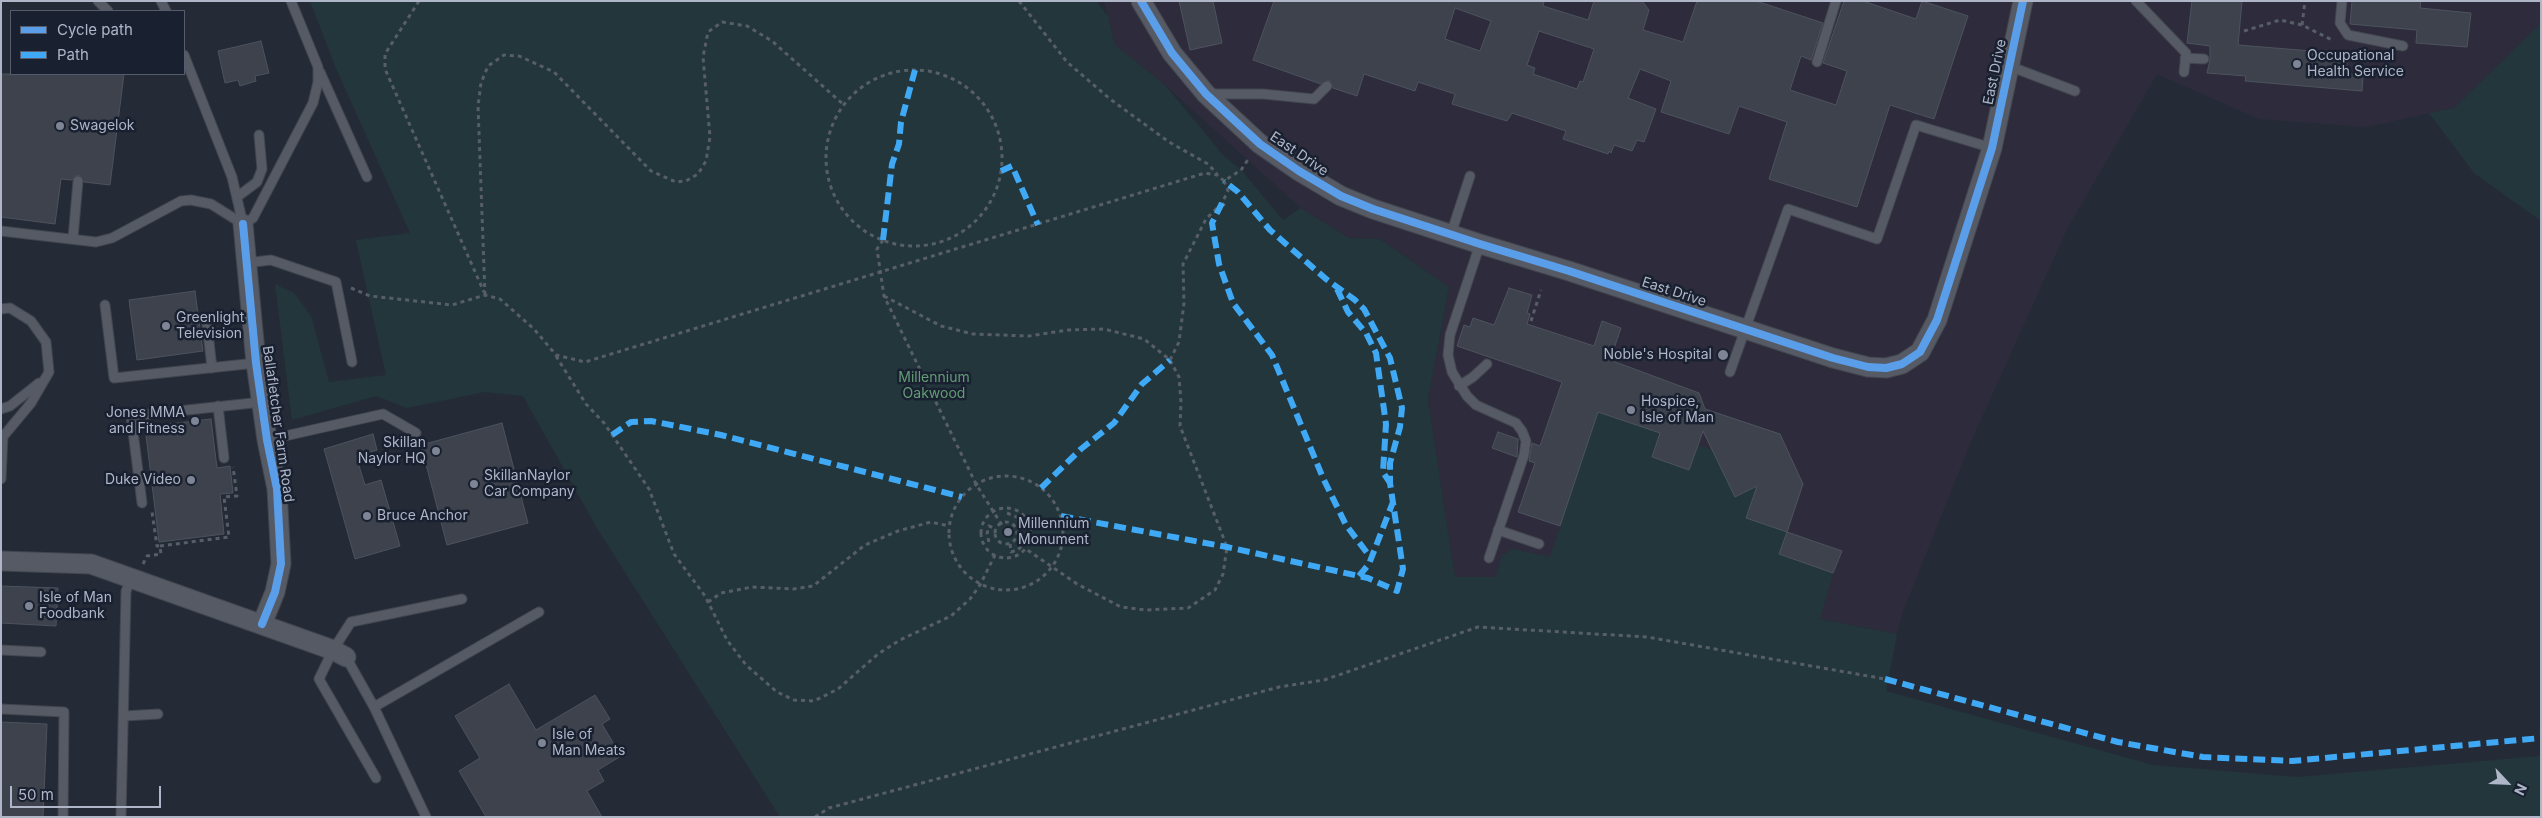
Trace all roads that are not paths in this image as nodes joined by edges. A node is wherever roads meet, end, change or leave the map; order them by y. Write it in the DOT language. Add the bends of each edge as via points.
graph roads {
  1 [pos="98,1"];
  2 [pos="290,1"];
  3 [pos="1141,1"];
  4 [pos="1836,1"];
  5 [pos="2023,1"];
  6 [pos="2136,1"];
  7 [pos="2342,1"];
  8 [pos="107,10"];
  9 [pos="2403,46"];
  10 [pos="185,58"];
  11 [pos="2185,58"];
  12 [pos="2204,59"];
  13 [pos="1817,62"];
  14 [pos="2009,66"];
  15 [pos="318,67"];
  16 [pos="2184,72"];
  17 [pos="1327,86"];
  18 [pos="2075,91"];
  19 [pos="1206,94"];
  20 [pos="259,135"];
  21 [pos="1992,148"];
  22 [pos="1470,176"];
  23 [pos="367,177"];
  24 [pos="78,181"];
  25 [pos="237,197"];
  26 [pos="243,224"];
  27 [pos="1,231"];
  28 [pos="1451,234"];
  29 [pos="73,238"];
  30 [pos="1480,244"];
  31 [pos="246,263"];
  32 [pos="105,304"];
  33 [pos="1,309"];
  34 [pos="207,324"];
  35 [pos="1746,328"];
  36 [pos="352,362"];
  37 [pos="256,363"];
  38 [pos="1487,364"];
  39 [pos="212,368"];
  40 [pos="49,372"];
  41 [pos="1730,372"];
  42 [pos="1459,386"];
  43 [pos="262,402"];
  44 [pos="218,406"];
  45 [pos="1,409"];
  46 [pos="416,433"];
  47 [pos="2,436"];
  48 [pos="267,440"];
  49 [pos="224,458"];
  50 [pos="1,479"];
  51 [pos="142,503"];
  52 [pos="1498,530"];
  53 [pos="1539,544"];
  54 [pos="1489,558"];
  55 [pos="1,561"];
  56 [pos="131,578"];
  57 [pos="462,599"];
  58 [pos="539,612"];
  59 [pos="262,624"];
  60 [pos="1,650"];
  61 [pos="41,652"];
  62 [pos="339,653"];
  63 [pos="374,706"];
  64 [pos="1,710"];
  65 [pos="158,714"];
  66 [pos="124,716"];
  67 [pos="376,778"];
  68 [pos="63,817"];
  69 [pos="122,817"];
  70 [pos="426,817"];
  1 -- 8 [label="lane"];
  2 -- 15 [label="lane"];
  3 -- 19 [label="street, East Drive" via="1172,53"];
  4 -- 13 [label="lane"];
  5 -- 14 [label="street, East Drive"];
  6 -- 11 [label="lane" via="2186,53"];
  7 -- 9 [label="lane" via="2340,23 2348,35"];
  10 -- 25 [label="lane, Ballafletcher Farm Road" via="232,176"];
  11 -- 12 [label="lane"];
  11 -- 16 [label="lane"];
  14 -- 18 [label="lane"];
  14 -- 21 [label="street, East Drive"];
  15 -- 23 [label="lane"];
  15 -- 26 [label="lane" via="313,103 253,218"];
  17 -- 19 [label="lane" via="1314,99 1263,94"];
  19 -- 28 [label="street, East Drive" via="1260,144 1342,196"];
  20 -- 25 [label="lane" via="262,169 256,182"];
  21 -- 35 [label="street, East Drive" via="1937,320 1920,352 1902,364 1886,368 1868,367"];
  21 -- 35 [label="lane" via="1916,125 1877,239 1788,209"];
  22 -- 28 [label="lane"];
  24 -- 29 [label="lane"];
  25 -- 26 [label="lane, Ballafletcher Farm Road"];
  26 -- 29 [label="lane" via="211,204 191,200 181,201 112,238 96,242"];
  26 -- 31 [label="street, Ballafletcher Farm Road"];
  27 -- 29 [label="lane"];
  28 -- 30 [label="street, East Drive"];
  30 -- 35 [label="street, East Drive"];
  30 -- 42 [label="lane" via="1450,335 1448,355"];
  31 -- 36 [label="lane" via="271,260 336,282"];
  31 -- 37 [label="street, Ballafletcher Farm Road"];
  32 -- 39 [label="lane" via="114,378"];
  33 -- 40 [label="lane" via="10,308 31,322 46,342"];
  34 -- 39 [label="lane"];
  35 -- 41 [label="lane"];
  37 -- 39 [label="lane"];
  37 -- 43 [label="street, Ballafletcher Farm Road"];
  38 -- 42 [label="lane"];
  40 -- 45 [label="lane" via="29,393"];
  40 -- 47 [label="lane" via="31,403"];
  42 -- 52 [label="lane" via="1476,405 1516,424 1526,440 1524,455"];
  43 -- 44 [label="lane"];
  43 -- 48 [label="street, Ballafletcher Farm Road"];
  44 -- 49 [label="lane"];
  44 -- 51 [label="lane" via="132,416"];
  46 -- 48 [label="lane, Ballafletcher Farm Road" via="383,414"];
  47 -- 50 [label="lane"];
  48 -- 59 [label="street, Ballafletcher Farm Road" via="277,489 280,564 275,592"];
  52 -- 53 [label="lane"];
  52 -- 54 [label="lane"];
  55 -- 56 [label="street" via="91,564"];
  56 -- 59 [label="street"];
  56 -- 66 [label="lane" via="126,591"];
  57 -- 62 [label="lane" via="352,622"];
  58 -- 63 [label="lane"];
  59 -- 62 [label="street"];
  60 -- 61 [label="lane"];
  62 -- 63 [label="lane"];
  62 -- 67 [label="lane" via="319,679"];
  63 -- 70 [label="lane"];
  64 -- 68 [label="lane" via="64,712"];
  65 -- 66 [label="lane"];
  66 -- 69 [label="lane"];
}
